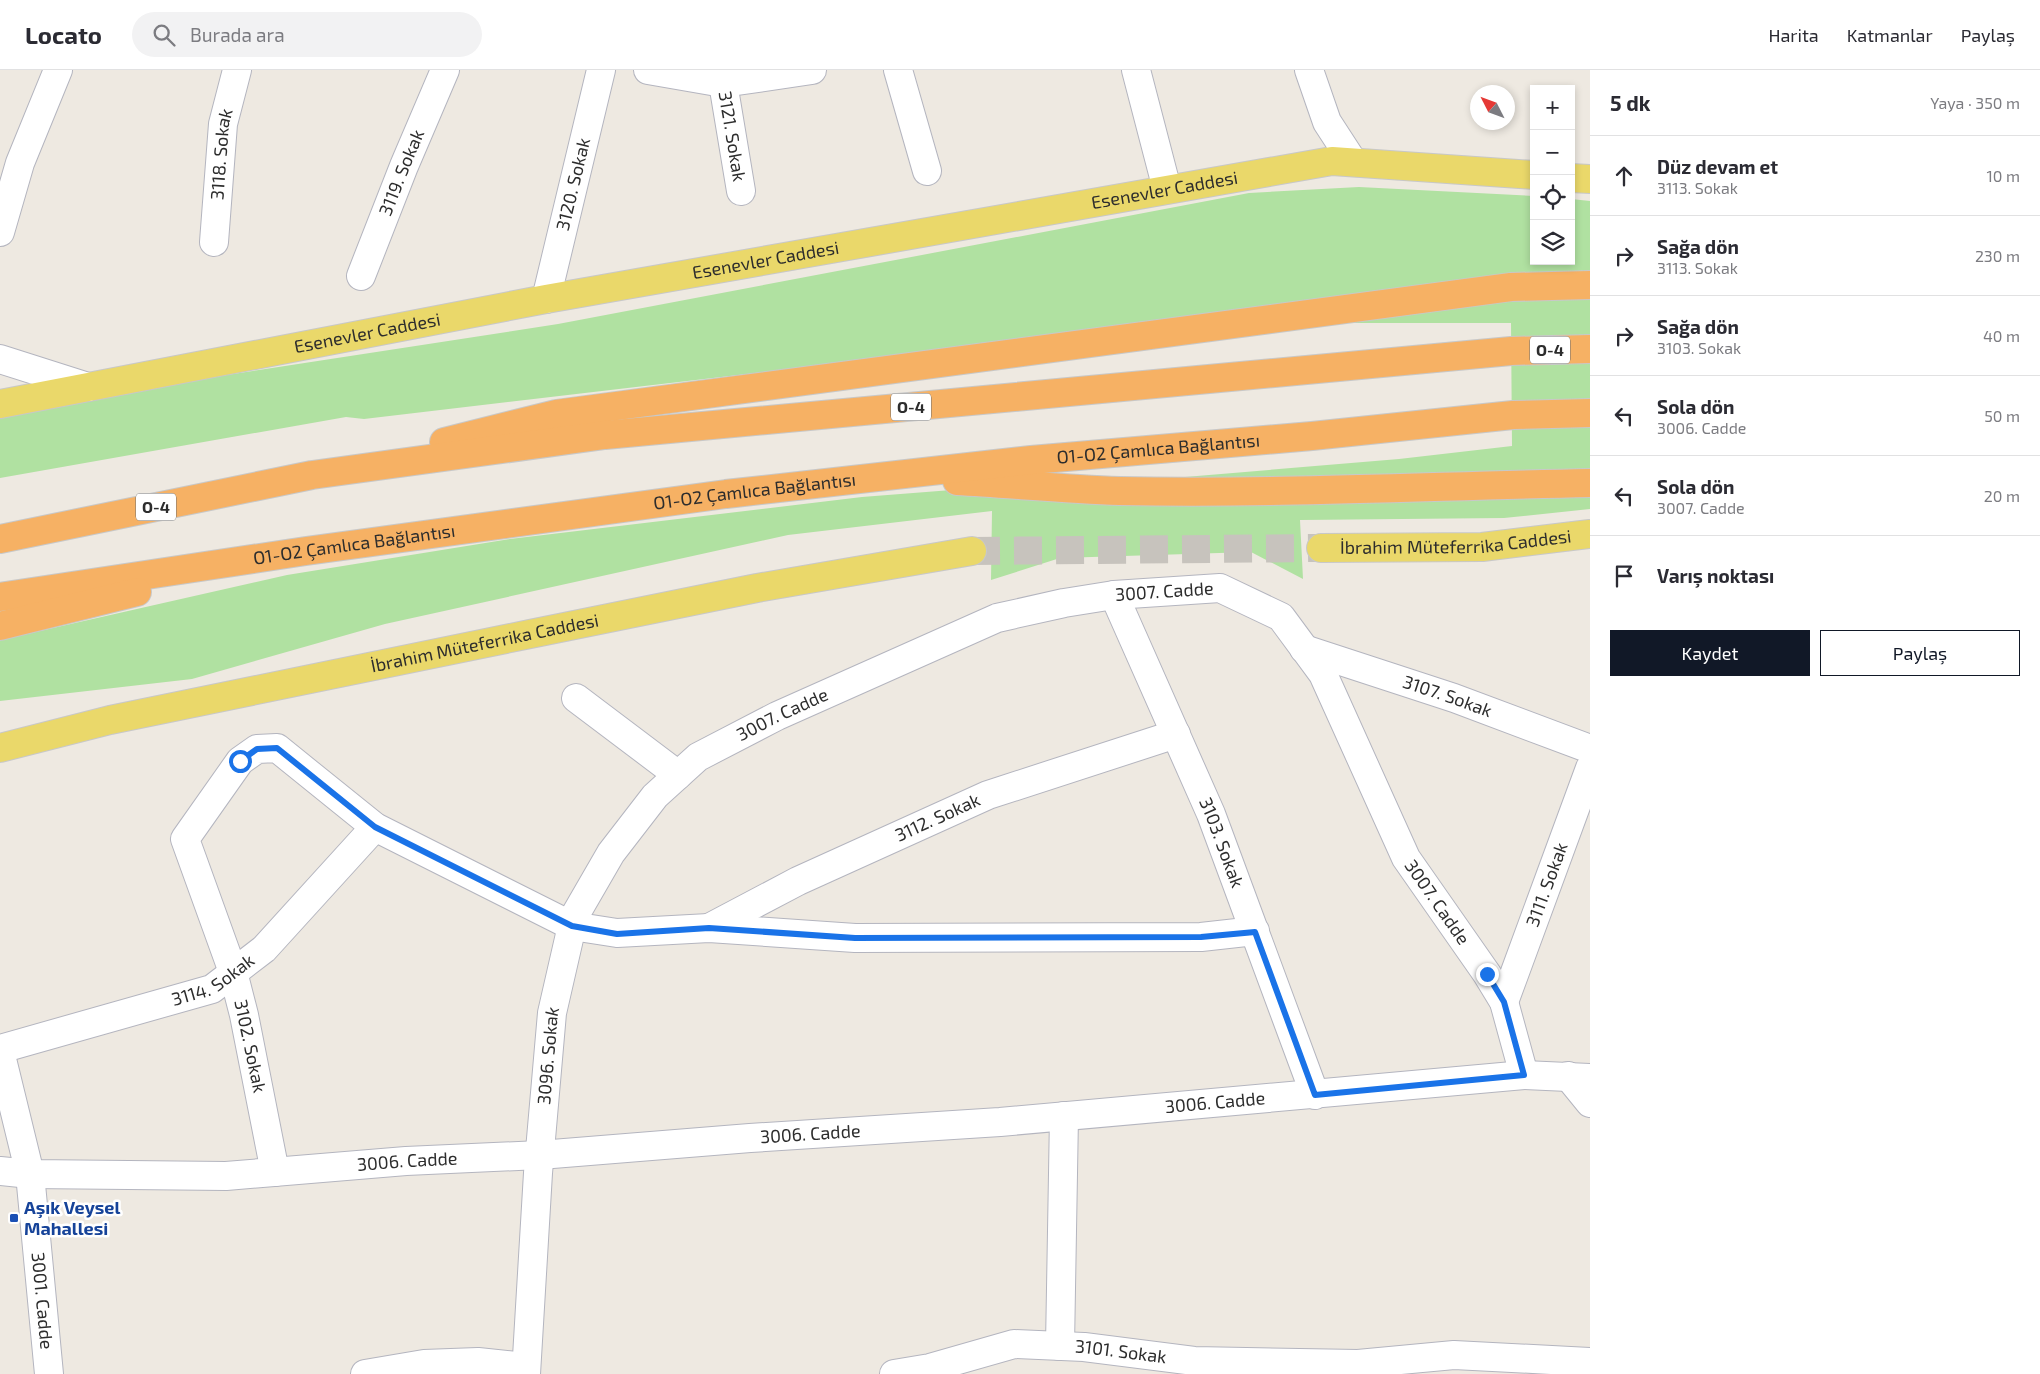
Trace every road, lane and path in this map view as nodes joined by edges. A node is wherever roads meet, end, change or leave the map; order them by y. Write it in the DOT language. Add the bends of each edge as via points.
graph roads {
  1 [pos="58,70"];
  2 [pos="236,70"];
  3 [pos="445,70"];
  4 [pos="600,70"];
  5 [pos="648,70"];
  6 [pos="811,70"];
  7 [pos="898,70"];
  8 [pos="1136,70"];
  9 [pos="1309,70"];
  10 [pos="723,83"];
  11 [pos="1353,162"];
  12 [pos="926,171"];
  13 [pos="1530,175"];
  14 [pos="1575,178"];
  15 [pos="1590,179"];
  16 [pos="1167,189"];
  17 [pos="741,191"];
  18 [pos="0,232"];
  19 [pos="214,242"];
  20 [pos="361,276"];
  21 [pos="1590,285"];
  22 [pos="546,299"];
  23 [pos="1590,350"];
  24 [pos="0,359"];
  25 [pos="88,387"];
  26 [pos="0,404"];
  27 [pos="1590,413"];
  28 [pos="312,475"];
  29 [pos="878,477"];
  30 [pos="1590,483"];
  31 [pos="1590,534"];
  32 [pos="0,539"];
  33 [pos="1321,548"];
  34 [pos="306,551"];
  35 [pos="972,551"];
  36 [pos="1114,596"];
  37 [pos="0,597"];
  38 [pos="0,626"];
  39 [pos="1304,649"];
  40 [pos="576,698"];
  41 [pos="1176,734"];
  42 [pos="0,748"];
  43 [pos="1590,749"];
  44 [pos="1590,768"];
  45 [pos="678,775"];
  46 [pos="375,827"];
  47 [pos="572,926"];
  48 [pos="709,928"];
  49 [pos="1255,932"];
  50 [pos="233,972"];
  51 [pos="1504,1002"];
  52 [pos="0,1050"];
  53 [pos="1524,1075"];
  54 [pos="1579,1077"];
  55 [pos="1315,1095"];
  56 [pos="1590,1103"];
  57 [pos="1064,1116"];
  58 [pos="540,1155"];
  59 [pos="0,1171"];
  60 [pos="275,1172"];
  61 [pos="30,1174"];
  62 [pos="1060,1346"];
  63 [pos="1590,1362"];
  64 [pos="526,1371"];
  65 [pos="49,1374"];
  66 [pos="365,1374"];
  67 [pos="894,1374"];
  1 -- 18 [label="street" via="20,162"];
  2 -- 19 [label="street, 3118. Sokak" via="223,124"];
  3 -- 20 [label="street, 3119. Sokak"];
  4 -- 22 [label="street, 3120. Sokak"];
  5 -- 10 [label="street"];
  6 -- 10 [label="street"];
  7 -- 12 [label="street"];
  8 -- 16 [label="street"];
  9 -- 11 [label="street" via="1327,122"];
  10 -- 17 [label="street, 3121. Sokak"];
  11 -- 13 [label="main road, Esenevler Caddesi"];
  11 -- 16 [label="main road, Esenevler Caddesi" via="1332,161"];
  14 -- 15 [label="main road"];
  16 -- 22 [label="main road, Esenevler Caddesi"];
  21 -- 28 [label="highway" via="1512,287 556,414"];
  22 -- 25 [label="main road, Esenevler Caddesi"];
  23 -- 28 [label="highway, O-4" via="1511,351 606,435"];
  24 -- 25 [label="street"];
  25 -- 26 [label="main road, Esenevler Caddesi"];
  27 -- 29 [label="highway, O1-O2 Çamlıca Bağlantısı" via="1513,415"];
  28 -- 32 [label="highway, O-4"];
  29 -- 30 [label="highway" via="1128,491 1398,490"];
  29 -- 34 [label="highway, O1-O2 Çamlıca Bağlantısı" via="726,494"];
  31 -- 33 [label="main road, İbrahim Müteferrika Caddesi" via="1482,547"];
  34 -- 37 [label="highway, O1-O2 Çamlıca Bağlantısı"];
  34 -- 38 [label="highway"];
  35 -- 42 [label="main road, İbrahim Müteferrika Caddesi" via="757,588 110,720"];
  36 -- 39 [label="street, 3007. Cadde" via="1220,588 1281,617"];
  36 -- 41 [label="street, 3103. Sokak"];
  36 -- 45 [label="street, 3007. Cadde" via="996,618 777,716 698,757"];
  39 -- 43 [label="street, 3107. Sokak" via="1454,698"];
  39 -- 51 [label="street, 3007. Cadde" via="1323,674 1406,858"];
  40 -- 45 [label="street"];
  41 -- 48 [label="street, 3112. Sokak" via="988,795 798,881"];
  41 -- 49 [label="street, 3103. Sokak" via="1211,814"];
  44 -- 51 [label="street, 3111. Sokak"];
  45 -- 47 [label="street, 3096. Sokak" via="656,796 611,853"];
  46 -- 47 [label="street"];
  46 -- 50 [label="street, 3114. Sokak" via="264,949"];
  46 -- 50 [label="street, 3102. Sokak" via="277,748 257,749 240,761 185,839"];
  47 -- 48 [label="street" via="617,934"];
  47 -- 58 [label="street, 3096. Sokak" via="552,1012"];
  48 -- 49 [label="street" via="855,938 1201,937"];
  49 -- 55 [label="street, 3103. Sokak"];
  50 -- 52 [label="street, 3114. Sokak" via="212,989"];
  50 -- 60 [label="street, 3102. Sokak"];
  51 -- 53 [label="street, 3007. Cadde"];
  52 -- 61 [label="street, 3001. Cadde"];
  53 -- 54 [label="street, 3006. Cadde"];
  53 -- 55 [label="street, 3006. Cadde"];
  54 -- 56 [label="street"];
  55 -- 57 [label="street, 3006. Cadde"];
  57 -- 58 [label="street, 3006. Cadde"];
  57 -- 62 [label="street"];
  58 -- 60 [label="street, 3006. Cadde" via="406,1161"];
  58 -- 64 [label="street, 3096. Sokak"];
  59 -- 61 [label="street, 3006. Cadde"];
  60 -- 61 [label="street, 3006. Cadde" via="226,1176"];
  61 -- 65 [label="street, 3001. Cadde"];
  62 -- 63 [label="street, 3101. Sokak" via="1194,1361 1358,1364 1454,1355"];
  62 -- 67 [label="street, 3101. Sokak" via="1014,1344 930,1368"];
  64 -- 66 [label="street" via="478,1362 424,1364"];
}
